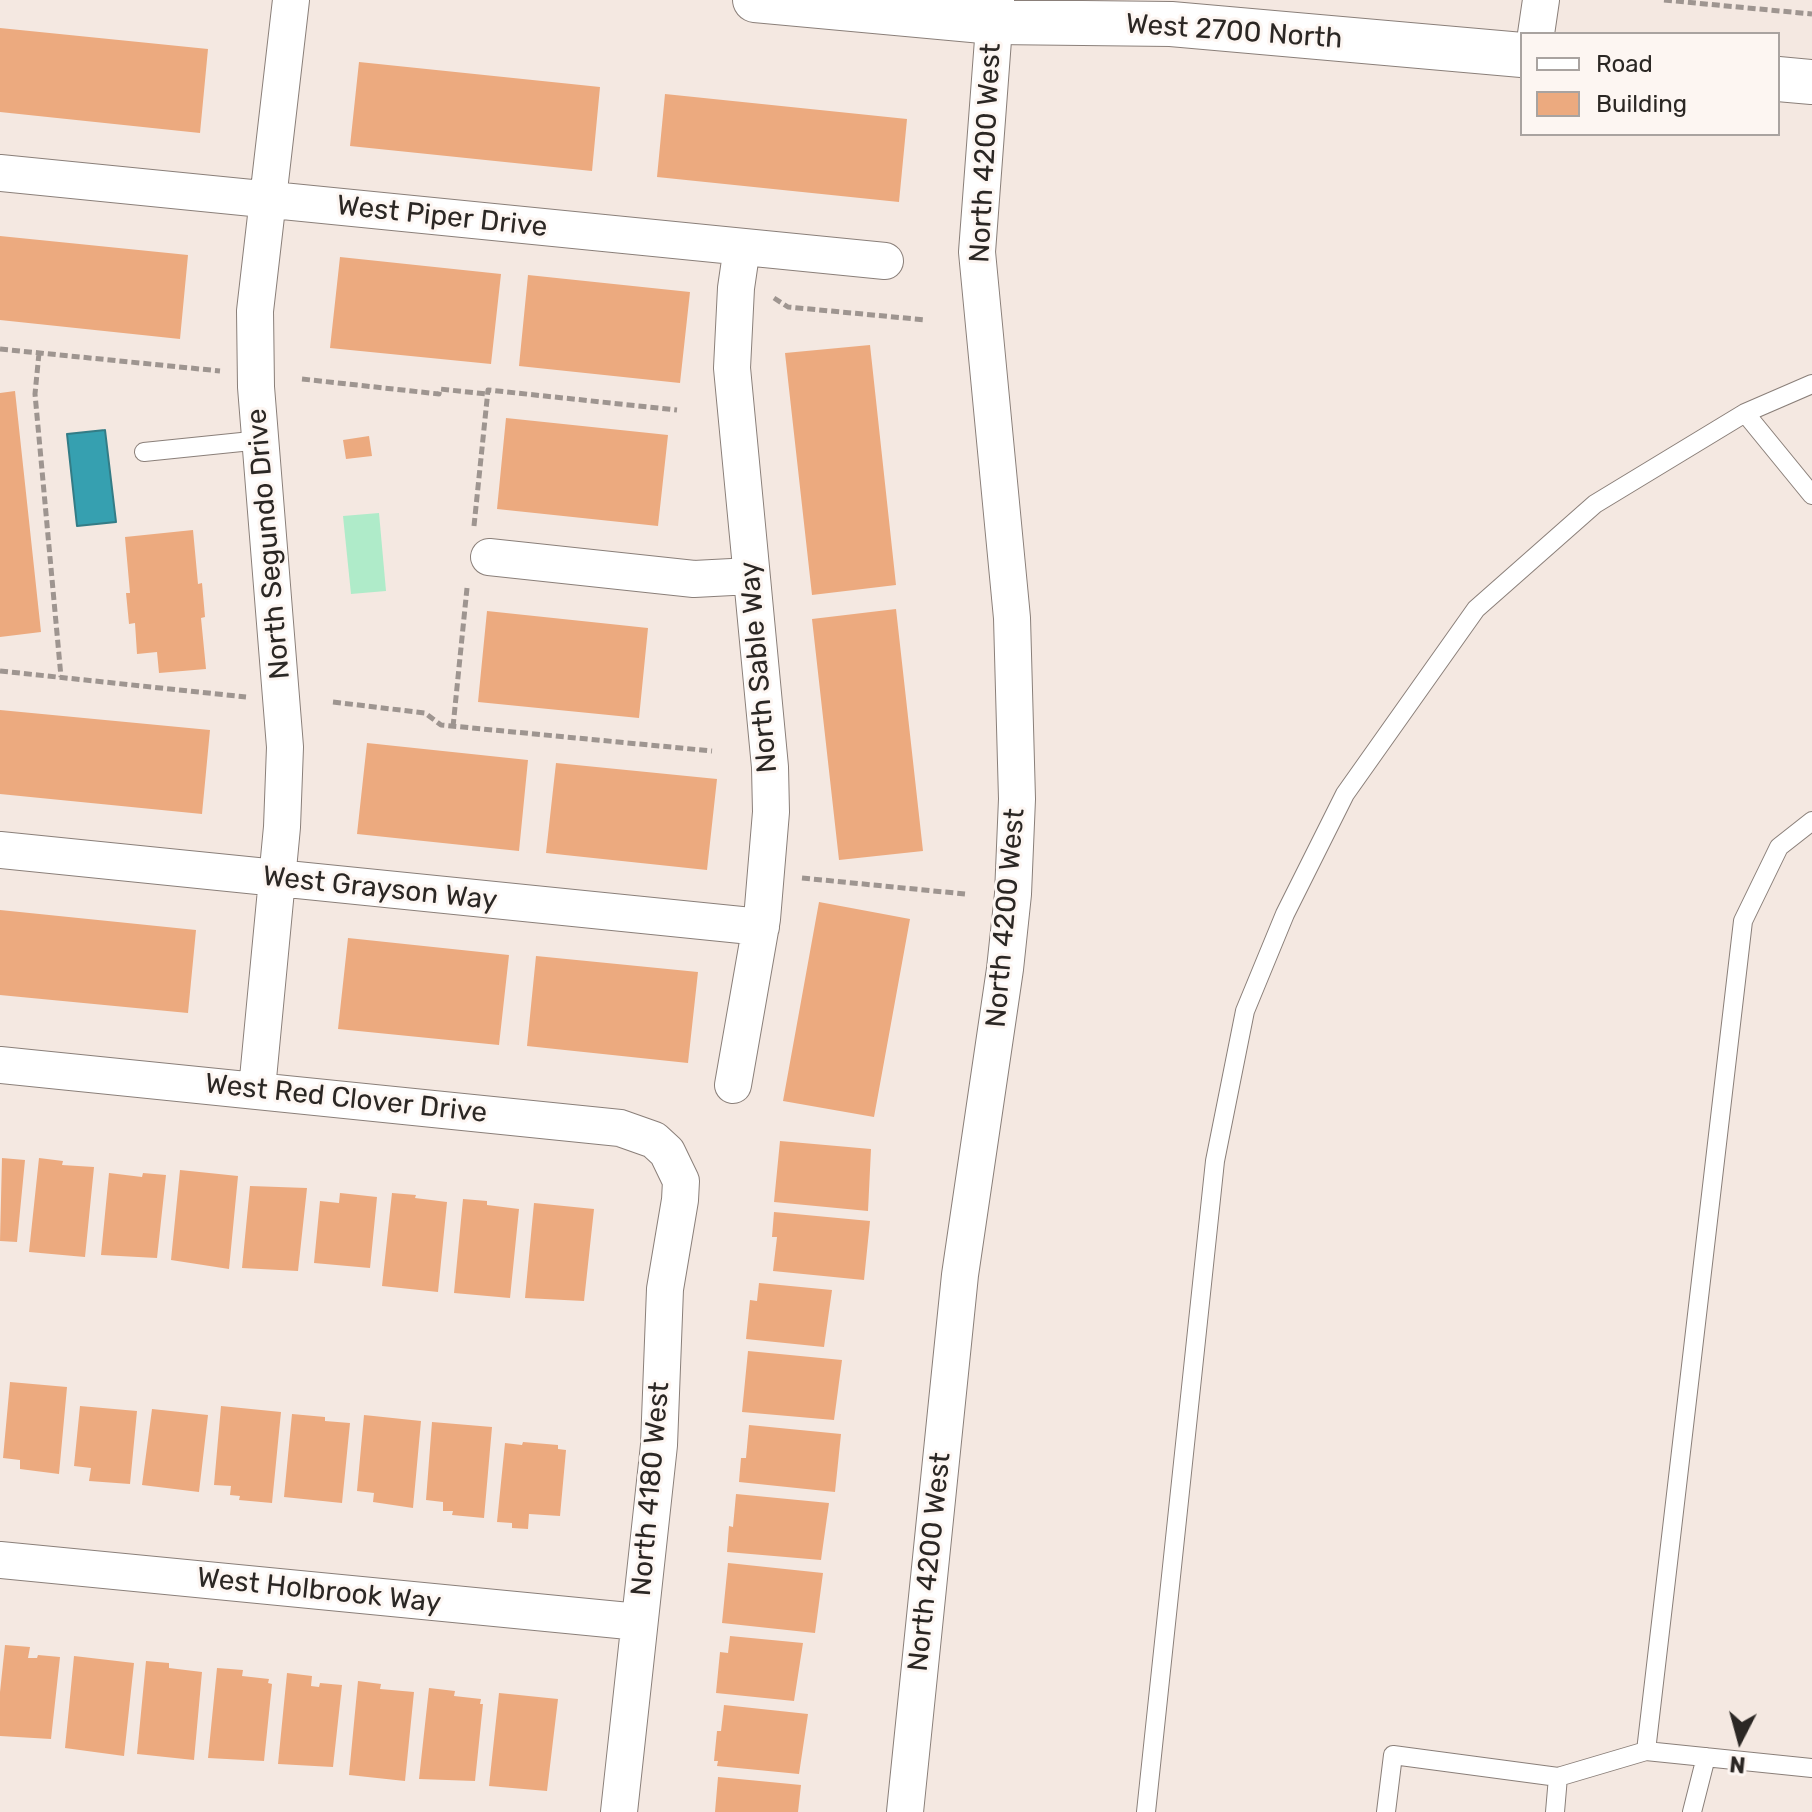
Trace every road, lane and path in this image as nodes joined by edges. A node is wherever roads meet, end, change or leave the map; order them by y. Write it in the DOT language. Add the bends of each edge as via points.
graph roads {
  1 [pos="291,0"];
  2 [pos="755,0"];
  3 [pos="1541,0"];
  4 [pos="1664,0"];
  5 [pos="995,11"];
  6 [pos="1812,14"];
  7 [pos="1536,32"];
  8 [pos="1520,55"];
  9 [pos="1780,79"];
  10 [pos="1812,82"];
  11 [pos="0,173"];
  12 [pos="267,200"];
  13 [pos="742,247"];
  14 [pos="885,261"];
  15 [pos="772,296"];
  16 [pos="926,320"];
  17 [pos="0,349"];
  18 [pos="39,353"];
  19 [pos="221,371"];
  20 [pos="302,379"];
  21 [pos="1812,384"];
  22 [pos="487,394"];
  23 [pos="677,410"];
  24 [pos="1745,413"];
  25 [pos="261,440"];
  26 [pos="144,452"];
  27 [pos="1812,495"];
  28 [pos="477,559"];
  29 [pos="751,576"];
  30 [pos="0,671"];
  31 [pos="61,677"];
  32 [pos="251,697"];
  33 [pos="333,702"];
  34 [pos="453,727"];
  35 [pos="712,751"];
  36 [pos="1812,821"];
  37 [pos="0,850"];
  38 [pos="790,877"];
  39 [pos="277,878"];
  40 [pos="965,894"];
  41 [pos="761,927"];
  42 [pos="0,1065"];
  43 [pos="733,1085"];
  44 [pos="257,1089"];
  45 [pos="676,1168"];
  46 [pos="0,1560"];
  47 [pos="639,1622"];
  48 [pos="1646,1751"];
  49 [pos="1706,1757"];
  50 [pos="1812,1768"];
  51 [pos="1558,1777"];
  52 [pos="619,1812"];
  53 [pos="905,1812"];
  54 [pos="1146,1812"];
  55 [pos="1386,1812"];
  56 [pos="1555,1812"];
  57 [pos="1692,1812"];
  1 -- 12 [label="street, North Segundo Drive"];
  2 -- 5 [label="street, West 2700 North"];
  3 -- 7 [label="street"];
  4 -- 6 [label="path"];
  5 -- 8 [label="street, West 2700 North"];
  5 -- 53 [label="street, North 4200 West" via="977,252 1012,618 1017,799 1013,894 960,1275"];
  9 -- 10 [label="street"];
  11 -- 12 [label="street, West Piper Drive"];
  12 -- 13 [label="street, West Piper Drive"];
  12 -- 25 [label="street, North Segundo Drive" via="255,311"];
  13 -- 14 [label="street, West Piper Drive"];
  13 -- 29 [label="street, North Sable Way" via="732,368"];
  15 -- 16 [label="path" via="788,307"];
  17 -- 18 [label="path"];
  18 -- 19 [label="path"];
  18 -- 31 [label="path" via="35,394"];
  20 -- 22 [label="path"];
  21 -- 24 [label="lane"];
  22 -- 23 [label="path" via="488,390"];
  22 -- 28 [label="path"];
  24 -- 27 [label="lane"];
  24 -- 54 [label="lane" via="1595,504 1476,609 1345,794 1285,914 1245,1011 1215,1161"];
  25 -- 26 [label="lane"];
  25 -- 39 [label="street, North Segundo Drive" via="285,747"];
  28 -- 29 [label="street" via="694,579"];
  28 -- 34 [label="path"];
  29 -- 41 [label="street, North Sable Way" via="770,767 769,857"];
  30 -- 31 [label="path"];
  31 -- 32 [label="path"];
  33 -- 34 [label="path" via="425,713"];
  34 -- 35 [label="path"];
  36 -- 48 [label="lane" via="1779,847 1743,921"];
  37 -- 39 [label="street, West Grayson Way"];
  38 -- 40 [label="path"];
  39 -- 41 [label="street, West Grayson Way"];
  39 -- 44 [label="street, North Segundo Drive"];
  41 -- 43 [label="street, North Sable Way"];
  42 -- 44 [label="street, West Red Clover Drive"];
  44 -- 45 [label="street, West Red Clover Drive" via="620,1128 654,1140"];
  45 -- 47 [label="street, North 4180 West" via="680,1200 665,1289 659,1445"];
  46 -- 47 [label="street, West Holbrook Way"];
  47 -- 52 [label="street, North 4180 West"];
  48 -- 49 [label="lane"];
  48 -- 51 [label="lane"];
  49 -- 50 [label="lane"];
  49 -- 57 [label="lane"];
  51 -- 55 [label="lane" via="1393,1755"];
  51 -- 56 [label="lane"];
}
